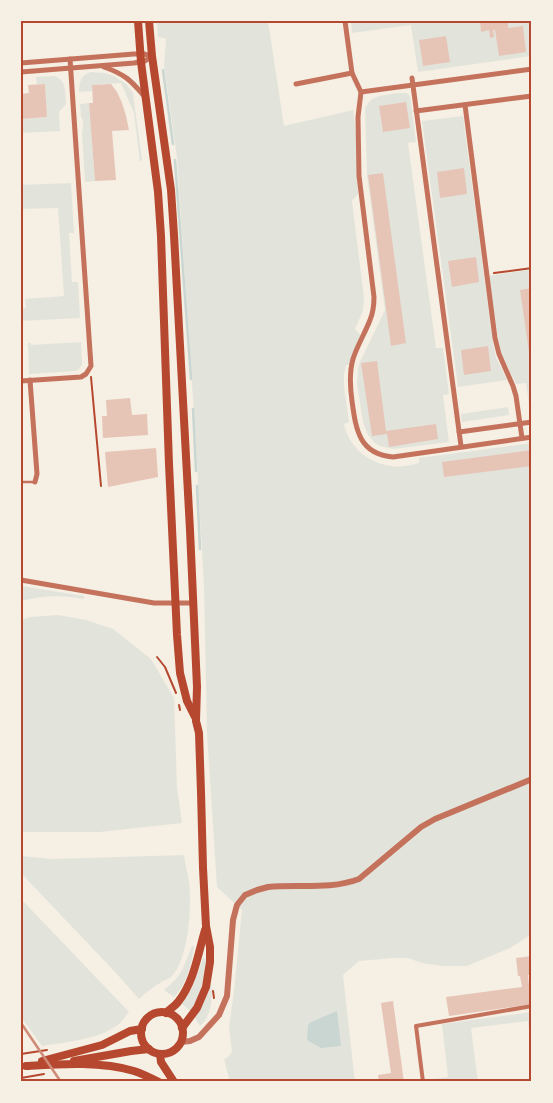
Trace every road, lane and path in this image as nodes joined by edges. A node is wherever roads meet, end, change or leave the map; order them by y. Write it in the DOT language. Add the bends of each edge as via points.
graph roads {
  1 [pos="138,21"];
  2 [pos="149,21"];
  3 [pos="345,21"];
  4 [pos="152,56"];
  5 [pos="140,58"];
  6 [pos="70,59"];
  7 [pos="21,63"];
  8 [pos="101,66"];
  9 [pos="71,69"];
  10 [pos="532,69"];
  11 [pos="21,72"];
  12 [pos="352,73"];
  13 [pos="412,78"];
  14 [pos="296,84"];
  15 [pos="413,84"];
  16 [pos="361,92"];
  17 [pos="532,96"];
  18 [pos="145,98"];
  19 [pos="465,105"];
  20 [pos="416,111"];
  21 [pos="532,268"];
  22 [pos="486,274"];
  23 [pos="88,370"];
  24 [pos="30,380"];
  25 [pos="21,381"];
  26 [pos="532,422"];
  27 [pos="520,424"];
  28 [pos="459,432"];
  29 [pos="532,437"];
  30 [pos="522,438"];
  31 [pos="461,446"];
  32 [pos="21,482"];
  33 [pos="35,482"];
  34 [pos="101,486"];
  35 [pos="21,580"];
  36 [pos="193,603"];
  37 [pos="176,604"];
  38 [pos="157,657"];
  39 [pos="176,694"];
  40 [pos="178,702"];
  41 [pos="180,710"];
  42 [pos="196,721"];
  43 [pos="532,778"];
  44 [pos="206,926"];
  45 [pos="532,1006"];
  46 [pos="166,1012"];
  47 [pos="182,1028"];
  48 [pos="142,1029"];
  49 [pos="181,1042"];
  50 [pos="149,1050"];
  51 [pos="160,1054"];
  52 [pos="60,1064"];
  53 [pos="23,1066"];
  54 [pos="21,1077"];
  55 [pos="24,1081"];
  56 [pos="159,1082"];
  57 [pos="174,1082"];
  58 [pos="423,1082"];
  1 -- 5 [label="main road"];
  2 -- 4 [label="main road"];
  3 -- 12 [label="street"];
  4 -- 5 [label="street"];
  4 -- 36 [label="main road" via="172,208"];
  5 -- 6 [label="street"];
  5 -- 8 [label="street"];
  5 -- 18 [label="main road"];
  6 -- 7 [label="street"];
  6 -- 9 [label="street"];
  8 -- 9 [label="street"];
  8 -- 18 [label="street" via="131,80"];
  9 -- 11 [label="street"];
  9 -- 23 [label="street" via="91,366"];
  10 -- 15 [label="street"];
  12 -- 14 [label="street"];
  12 -- 16 [label="street"];
  13 -- 15 [label="street"];
  15 -- 16 [label="street"];
  15 -- 20 [label="street"];
  16 -- 31 [label="street" via="359,176 374,297 370,320 350,376 355,426 368,448 385,456"];
  17 -- 19 [label="street"];
  18 -- 37 [label="main road" via="161,236"];
  19 -- 20 [label="street"];
  19 -- 22 [label="street"];
  20 -- 28 [label="street"];
  21 -- 22 [label="path"];
  22 -- 27 [label="street" via="499,354 513,386"];
  23 -- 24 [label="street" via="81,377"];
  23 -- 34 [label="path" via="92,379"];
  24 -- 25 [label="street"];
  24 -- 33 [label="street"];
  26 -- 27 [label="street"];
  27 -- 28 [label="street"];
  27 -- 30 [label="street"];
  28 -- 31 [label="street"];
  29 -- 30 [label="street"];
  30 -- 31 [label="street"];
  32 -- 33 [label="lane"];
  35 -- 37 [label="street" via="94,594"];
  36 -- 37 [label="street"];
  36 -- 42 [label="main road"];
  37 -- 42 [label="main road" via="180,673 187,702"];
  38 -- 39 [label="path"];
  40 -- 41 [label="path"];
  42 -- 44 [label="main road"];
  43 -- 49 [label="street" via="421,827 359,879 336,885 268,887 245,895 235,913 227,996 219,1015 199,1037"];
  44 -- 46 [label="main road" via="189,983 178,1002"];
  44 -- 47 [label="main road" via="210,962 206,987 198,1008"];
  45 -- 58 [label="street" via="416,1026"];
  46 -- 47 [label="main road" via="178,1019"];
  46 -- 48 [label="main road" via="149,1017"];
  47 -- 49 [label="main road"];
  48 -- 50 [label="main road" via="142,1038"];
  48 -- 53 [label="main road" via="130,1031 102,1045"];
  49 -- 51 [label="main road" via="169,1053"];
  50 -- 51 [label="main road"];
  50 -- 52 [label="main road"];
  51 -- 57 [label="main road"];
  52 -- 53 [label="main road"];
  52 -- 56 [label="main road" via="116,1067 136,1071"];
  54 -- 55 [label="path"];
}
